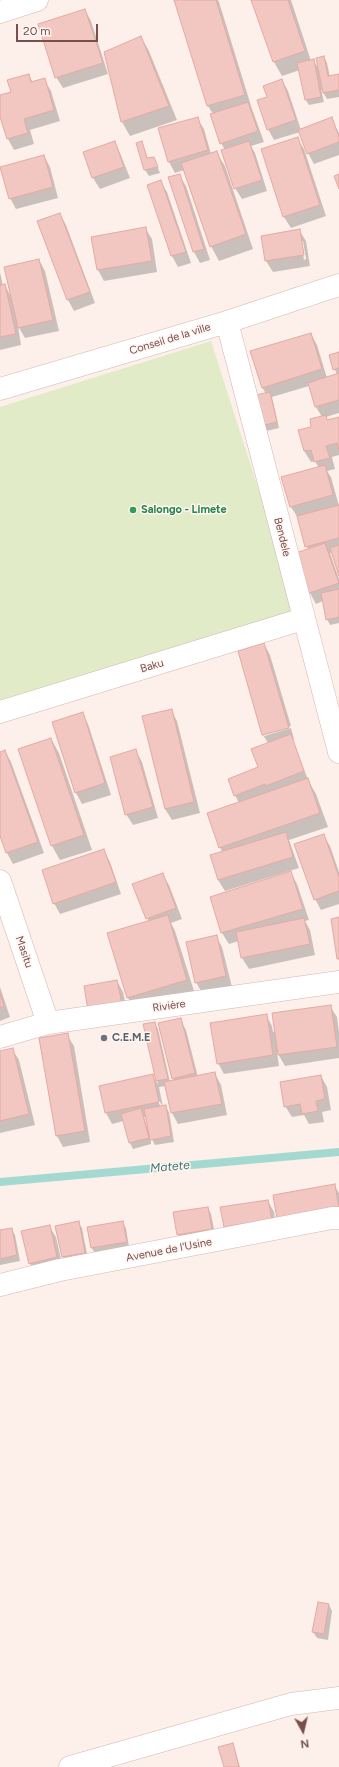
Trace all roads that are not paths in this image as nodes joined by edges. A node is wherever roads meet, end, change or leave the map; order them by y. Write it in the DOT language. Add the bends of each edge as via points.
graph roads {
  1 [pos="37,0"];
  2 [pos="0,12"];
  3 [pos="339,285"];
  4 [pos="227,322"];
  5 [pos="0,389"];
  6 [pos="303,619"];
  7 [pos="0,712"];
  8 [pos="339,752"];
  9 [pos="0,880"];
  10 [pos="339,982"];
  11 [pos="48,1023"];
  12 [pos="0,1037"];
  13 [pos="339,1218"];
  14 [pos="0,1285"];
  15 [pos="339,1698"];
  16 [pos="70,1767"];
  1 -- 2 [label="street"];
  3 -- 4 [label="street, Conseil de la ville"];
  4 -- 5 [label="street, Conseil de la ville"];
  4 -- 6 [label="street, Bendele"];
  6 -- 7 [label="street, Baku"];
  6 -- 8 [label="street, Bendele"];
  9 -- 11 [label="street, Masitu"];
  10 -- 11 [label="street, Rivière"];
  11 -- 12 [label="street, Rivière"];
  13 -- 14 [label="street, Avenue de l'Usine" via="60,1270"];
  15 -- 16 [label="street" via="291,1704"];
}
